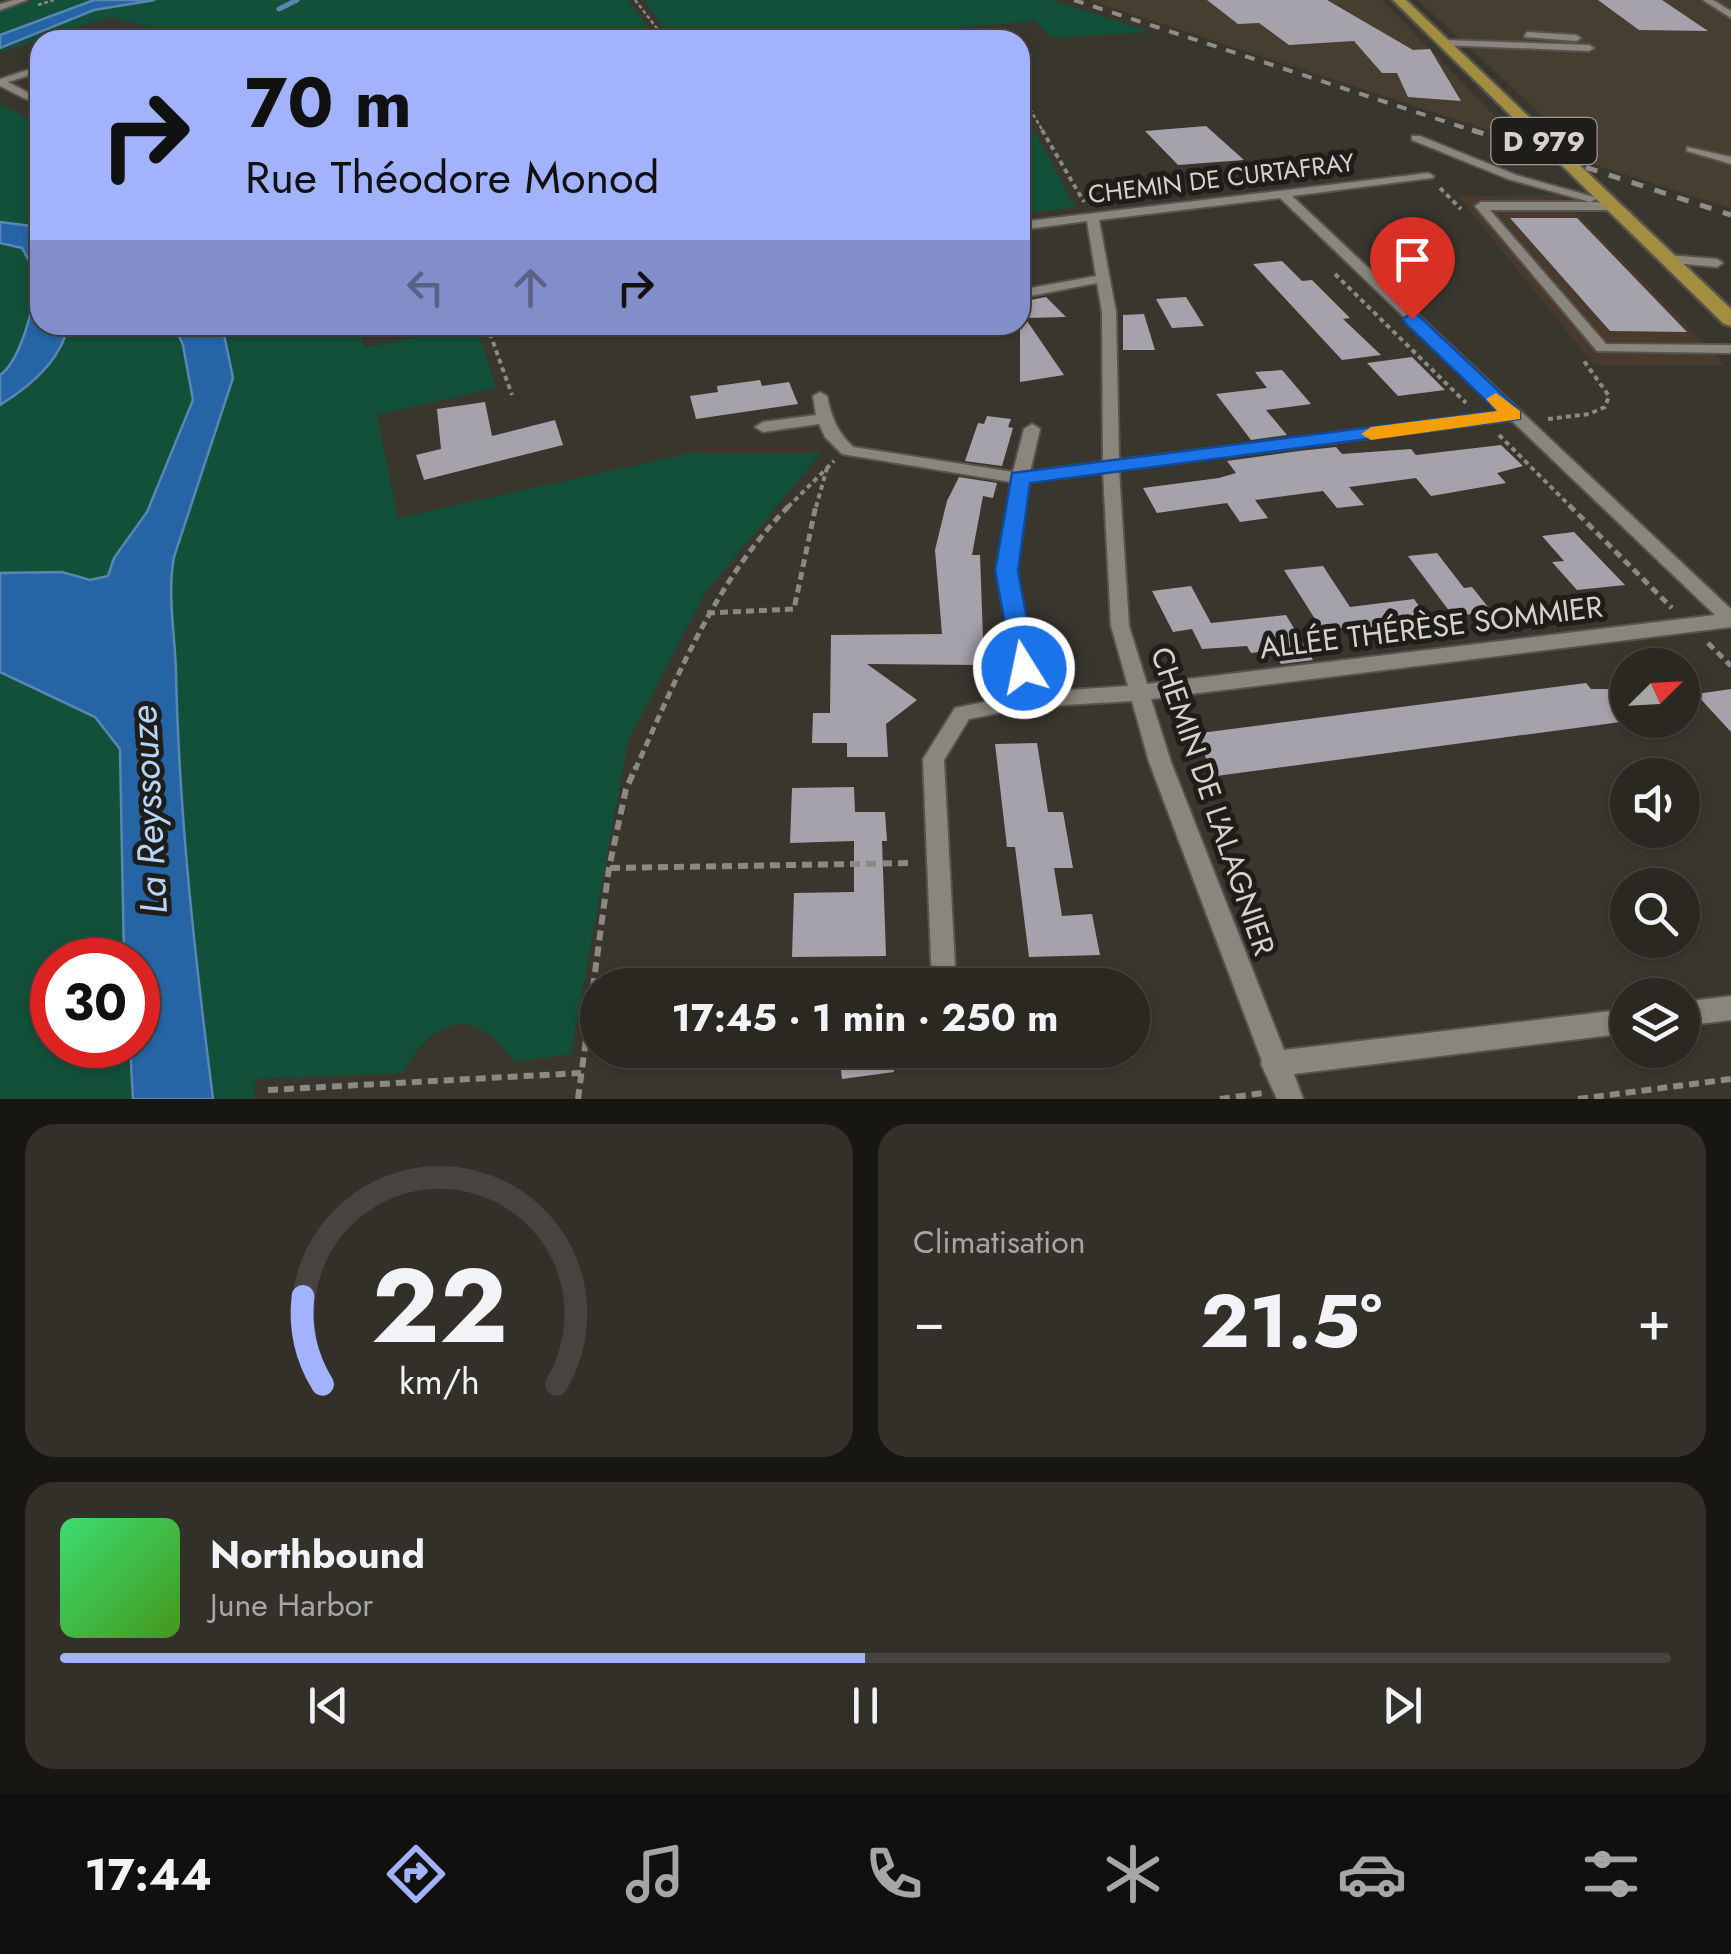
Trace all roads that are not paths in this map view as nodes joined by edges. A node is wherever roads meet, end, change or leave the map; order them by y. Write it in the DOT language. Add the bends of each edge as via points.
graph roads {
  1 [pos="23,0"];
  2 [pos="1399,0"];
  3 [pos="1706,0"];
  4 [pos="0,7"];
  5 [pos="1731,15"];
  6 [pos="1527,35"];
  7 [pos="1576,38"];
  8 [pos="1448,48"];
  9 [pos="1588,48"];
  10 [pos="30,72"];
  11 [pos="0,82"];
  12 [pos="30,98"];
  13 [pos="1416,138"];
  14 [pos="1691,150"];
  15 [pos="1731,162"];
  16 [pos="1428,176"];
  17 [pos="1283,194"];
  18 [pos="1610,204"];
  19 [pos="1092,217"];
  20 [pos="1030,225"];
  21 [pos="1668,259"];
  22 [pos="1716,263"];
  23 [pos="1105,278"];
  24 [pos="1030,292"];
  25 [pos="1731,320"];
  26 [pos="1731,349"];
  27 [pos="820,396"];
  28 [pos="824,418"];
  29 [pos="1516,419"];
  30 [pos="763,427"];
  31 [pos="1032,429"];
  32 [pos="1111,468"];
  33 [pos="1020,478"];
  34 [pos="1731,620"];
  35 [pos="1138,693"];
  36 [pos="1029,700"];
  37 [pos="943,968"];
  38 [pos="1731,1008"];
  39 [pos="1700,1012"];
  40 [pos="1610,1023"];
  41 [pos="1274,1064"];
  42 [pos="1287,1094"];
  1 -- 4 [label="street"];
  2 -- 8 [label="main road, D 979"];
  3 -- 5 [label="street"];
  6 -- 7 [label="street"];
  8 -- 9 [label="street"];
  8 -- 18 [label="main road, D 979"];
  10 -- 11 [label="street"];
  11 -- 12 [label="street"];
  13 -- 18 [label="street" via="1525,182"];
  14 -- 15 [label="street"];
  16 -- 17 [label="street, CHEMIN DE CURTAFRAY"];
  17 -- 19 [label="street, CHEMIN DE CURTAFRAY"];
  17 -- 29 [label="street"];
  18 -- 21 [label="main road, D 979"];
  18 -- 26 [label="street" via="1481,206 1602,348"];
  19 -- 20 [label="street, CHEMIN DE CURTAFRAY"];
  19 -- 23 [label="street, CHEMIN DE L'ALAGNIER"];
  21 -- 22 [label="street"];
  21 -- 25 [label="main road, D 979"];
  23 -- 24 [label="street"];
  23 -- 32 [label="street, CHEMIN DE L'ALAGNIER"];
  27 -- 28 [label="street"];
  28 -- 30 [label="street"];
  28 -- 33 [label="street" via="848,451"];
  29 -- 32 [label="street"];
  29 -- 34 [label="street"];
  31 -- 33 [label="street"];
  32 -- 33 [label="street"];
  32 -- 35 [label="street, CHEMIN DE L'ALAGNIER" via="1120,626"];
  33 -- 36 [label="street" via="1007,571"];
  34 -- 35 [label="street, ALLÉE THÉRÈSE SOMMIER"];
  35 -- 36 [label="street, ALLÉE THÉRÈSE SOMMIER"];
  35 -- 41 [label="street, CHEMIN DE L'ALAGNIER"];
  36 -- 37 [label="street, ALLÉE THÉRÈSE SOMMIER" via="962,713 933,759"];
  38 -- 39 [label="street"];
  40 -- 41 [label="street"];
  41 -- 42 [label="street, CHEMIN DE L'ALAGNIER"];
}
